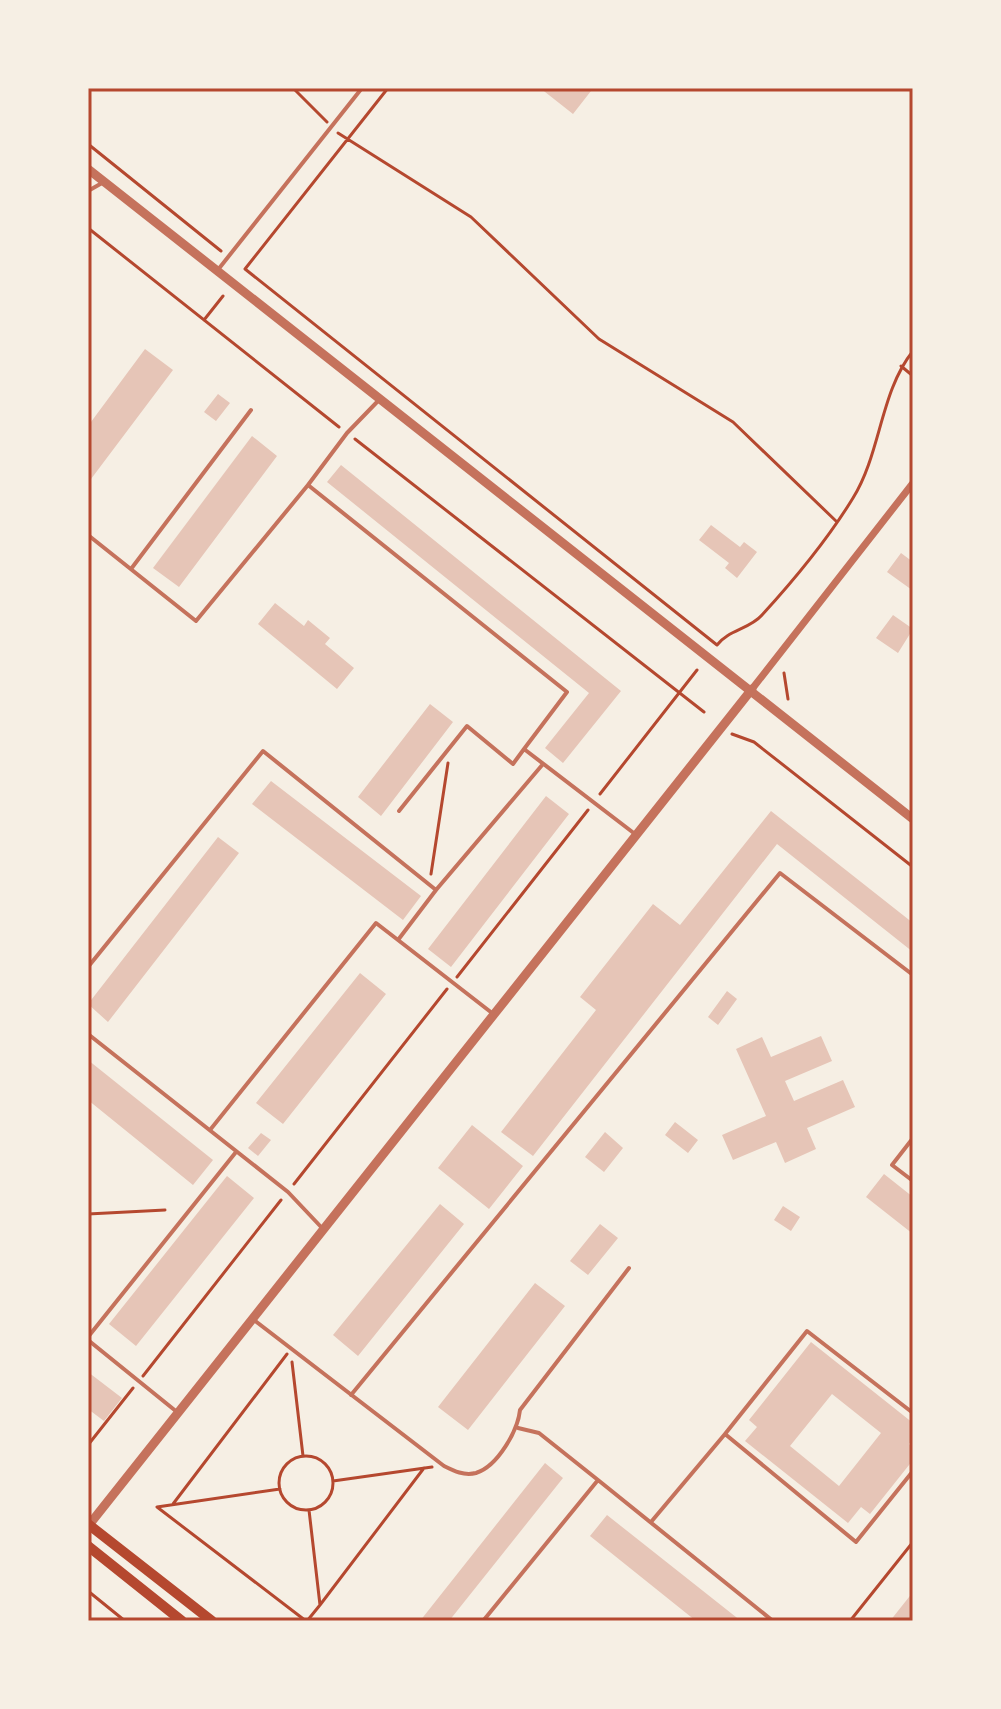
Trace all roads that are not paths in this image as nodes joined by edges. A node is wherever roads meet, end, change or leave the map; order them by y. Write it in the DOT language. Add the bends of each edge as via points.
graph roads {
  1 [pos="362,88"];
  2 [pos="88,169"];
  3 [pos="104,181"];
  4 [pos="88,191"];
  5 [pos="217,271"];
  6 [pos="380,400"];
  7 [pos="251,410"];
  8 [pos="913,483"];
  9 [pos="308,485"];
  10 [pos="88,535"];
  11 [pos="131,569"];
  12 [pos="752,689"];
  13 [pos="524,749"];
  14 [pos="543,764"];
  15 [pos="399,811"];
  16 [pos="913,819"];
  17 [pos="636,835"];
  18 [pos="436,890"];
  19 [pos="398,940"];
  20 [pos="88,967"];
  21 [pos="913,975"];
  22 [pos="493,1014"];
  23 [pos="88,1034"];
  24 [pos="210,1130"];
  25 [pos="913,1138"];
  26 [pos="236,1152"];
  27 [pos="913,1181"];
  28 [pos="323,1229"];
  29 [pos="629,1268"];
  30 [pos="252,1318"];
  31 [pos="88,1338"];
  32 [pos="351,1395"];
  33 [pos="177,1412"];
  34 [pos="913,1413"];
  35 [pos="518,1428"];
  36 [pos="725,1434"];
  37 [pos="913,1471"];
  38 [pos="598,1480"];
  39 [pos="651,1522"];
  40 [pos="88,1525"];
  41 [pos="88,1546"];
  42 [pos="182,1621"];
  43 [pos="212,1621"];
  44 [pos="483,1621"];
  45 [pos="773,1621"];
  1 -- 5 [label="lane"];
  2 -- 3 [label="street"];
  3 -- 4 [label="lane"];
  3 -- 5 [label="street"];
  5 -- 6 [label="street"];
  6 -- 9 [label="lane"];
  6 -- 12 [label="street"];
  7 -- 11 [label="lane"];
  8 -- 12 [label="street"];
  9 -- 11 [label="lane" via="196,621"];
  9 -- 13 [label="lane" via="567,692"];
  10 -- 11 [label="lane"];
  12 -- 16 [label="street"];
  12 -- 17 [label="street"];
  13 -- 14 [label="lane"];
  13 -- 15 [label="lane" via="513,764 467,726"];
  14 -- 17 [label="lane"];
  14 -- 18 [label="lane"];
  17 -- 22 [label="street"];
  18 -- 19 [label="lane"];
  18 -- 20 [label="lane" via="263,751"];
  19 -- 22 [label="lane"];
  19 -- 24 [label="lane" via="376,923"];
  21 -- 32 [label="lane" via="780,873"];
  22 -- 28 [label="street"];
  23 -- 24 [label="lane"];
  24 -- 26 [label="lane"];
  25 -- 27 [label="lane" via="892,1165"];
  26 -- 28 [label="lane" via="288,1192"];
  26 -- 31 [label="lane"];
  28 -- 30 [label="street"];
  29 -- 35 [label="lane" via="520,1410"];
  30 -- 32 [label="lane"];
  30 -- 33 [label="street"];
  31 -- 33 [label="lane"];
  32 -- 35 [label="lane" via="458,1473 475,1473 488,1465"];
  33 -- 40 [label="street"];
  34 -- 36 [label="lane" via="807,1331"];
  35 -- 38 [label="lane" via="539,1433"];
  36 -- 37 [label="lane" via="856,1542"];
  36 -- 39 [label="lane"];
  38 -- 39 [label="lane"];
  38 -- 44 [label="lane"];
  39 -- 45 [label="lane"];
  40 -- 43 [label="main road"];
  41 -- 42 [label="main road"];
}
